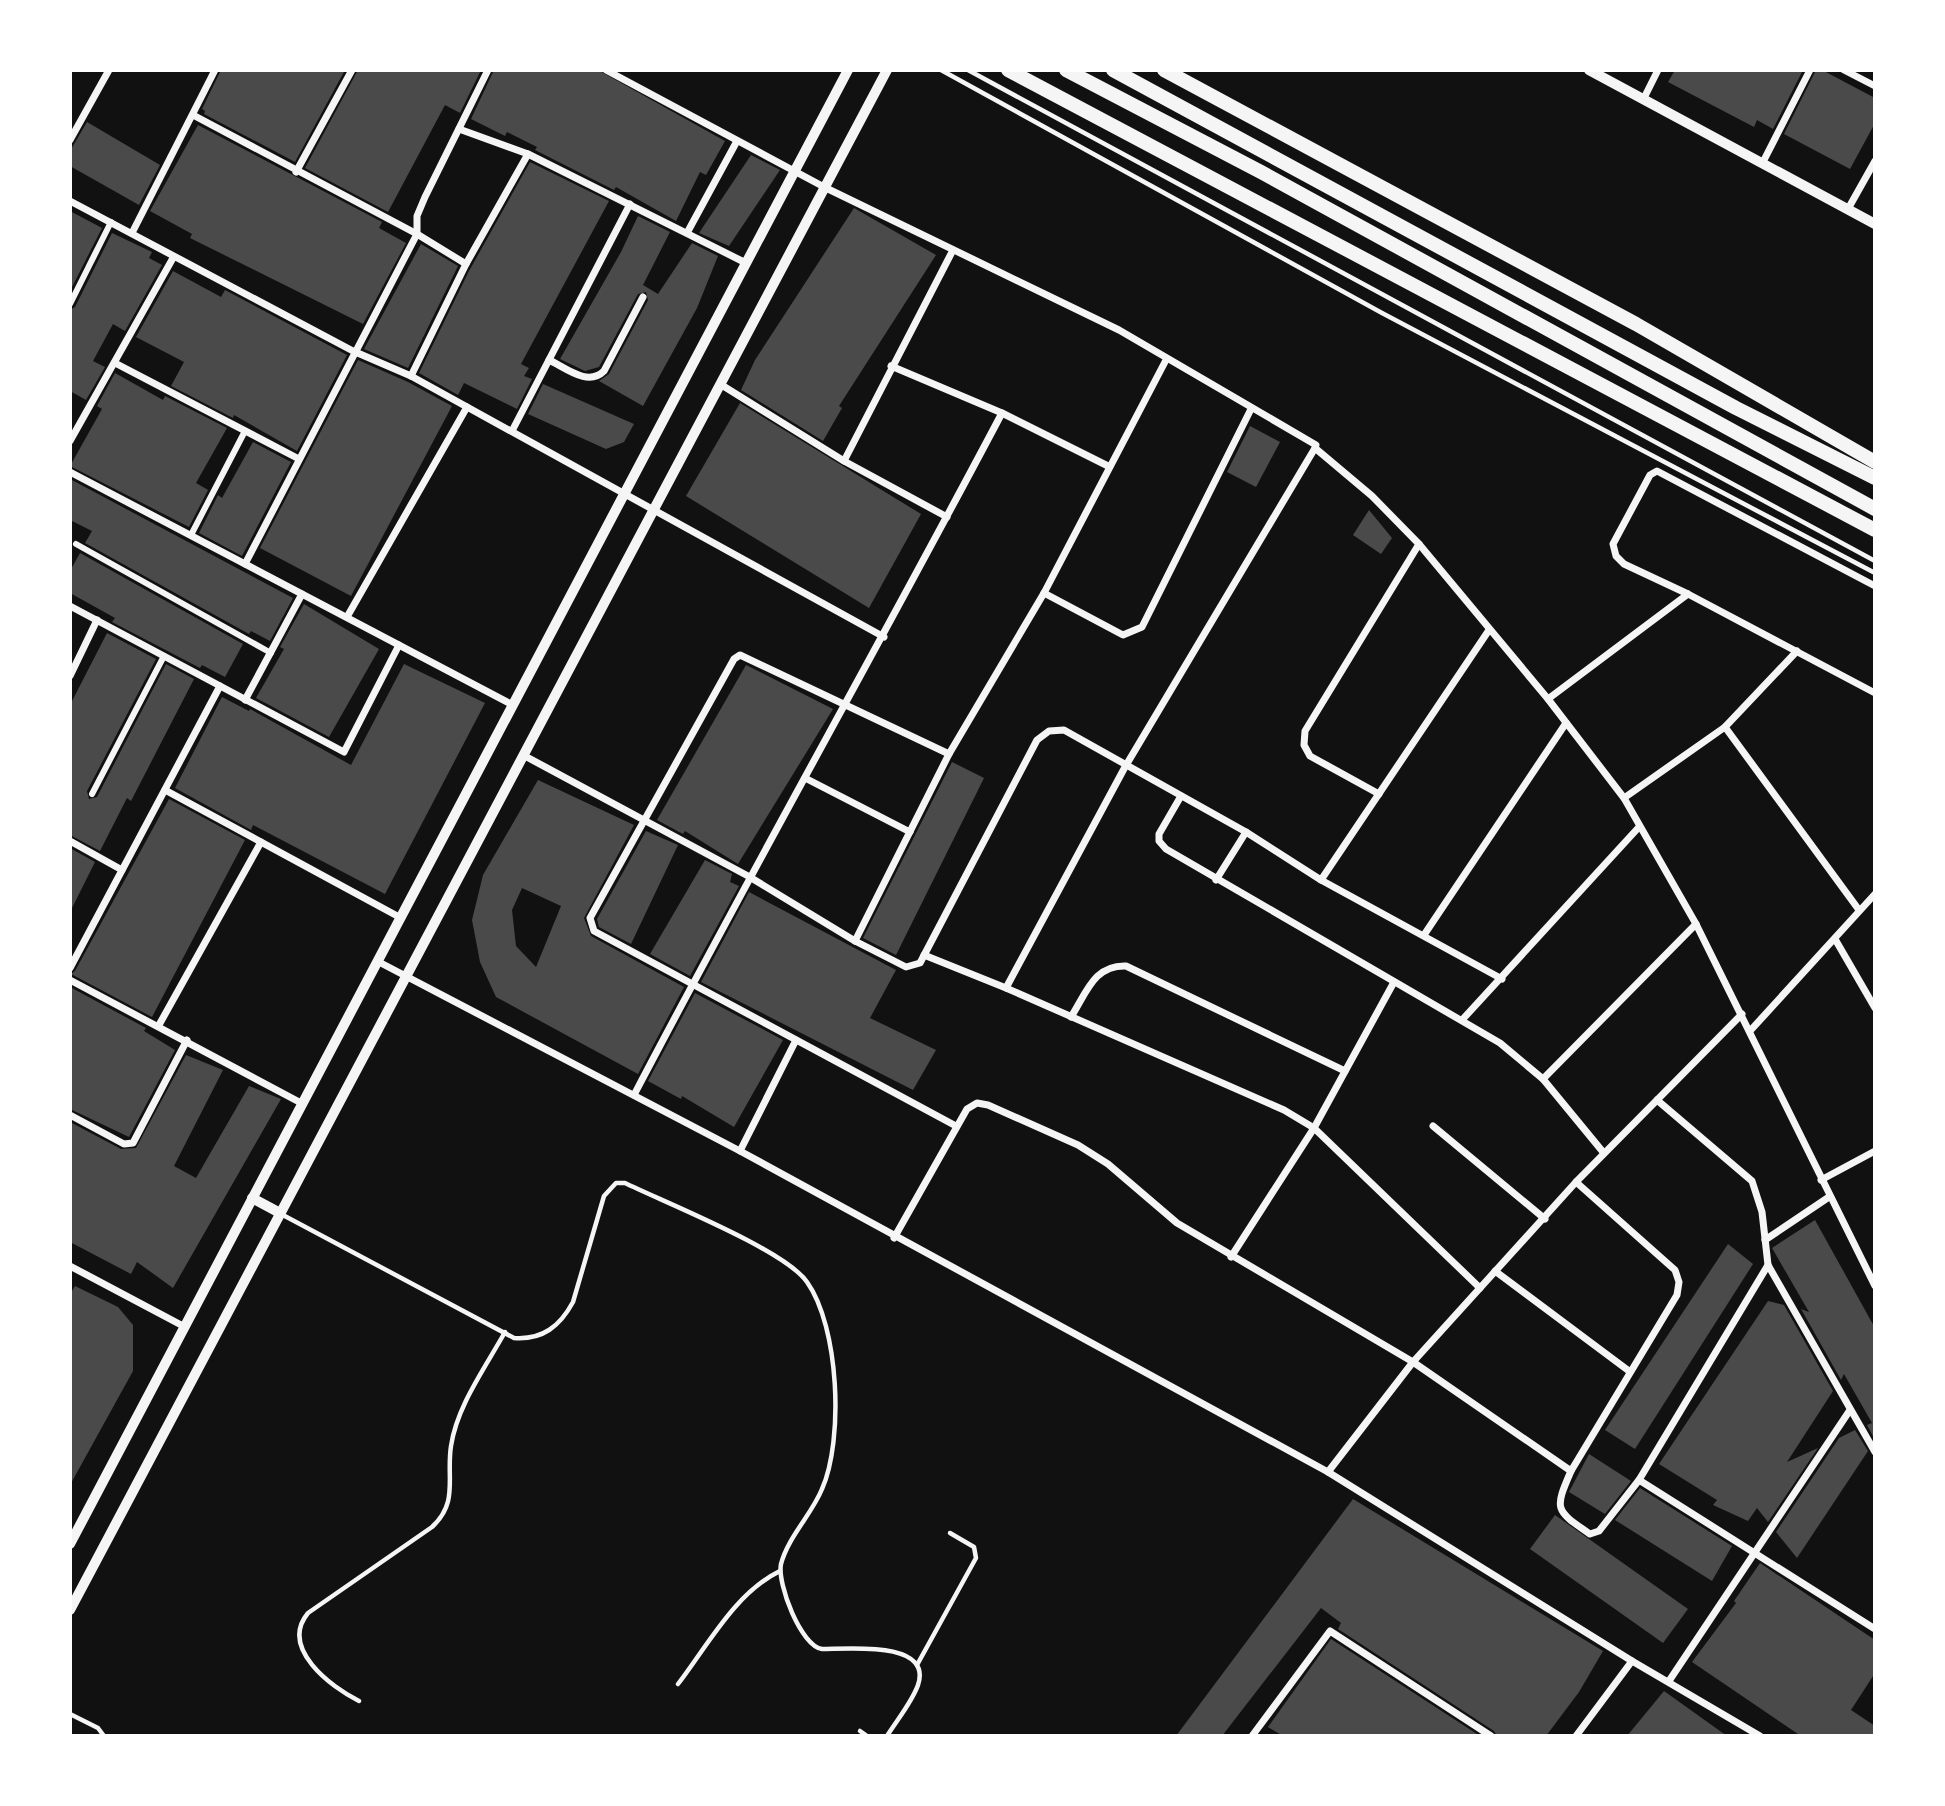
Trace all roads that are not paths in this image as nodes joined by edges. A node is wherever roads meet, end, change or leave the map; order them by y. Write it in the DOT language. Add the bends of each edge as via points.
graph roads {
  1 [pos="109,70"];
  2 [pos="215,70"];
  3 [pos="352,70"];
  4 [pos="488,70"];
  5 [pos="606,70"];
  6 [pos="848,70"];
  7 [pos="887,70"];
  8 [pos="941,70"];
  9 [pos="968,70"];
  10 [pos="1009,70"];
  11 [pos="1066,70"];
  12 [pos="1113,70"];
  13 [pos="1164,70"];
  14 [pos="1588,70"];
  15 [pos="1658,70"];
  16 [pos="1810,70"];
  17 [pos="1844,70"];
  18 [pos="1875,86"];
  19 [pos="1644,98"];
  20 [pos="193,115"];
  21 [pos="458,129"];
  22 [pos="70,140"];
  23 [pos="737,141"];
  24 [pos="528,154"];
  25 [pos="1875,161"];
  26 [pos="1763,162"];
  27 [pos="794,171"];
  28 [pos="296,173"];
  29 [pos="826,188"];
  30 [pos="70,201"];
  31 [pos="630,204"];
  32 [pos="1848,209"];
  33 [pos="111,222"];
  34 [pos="1875,224"];
  35 [pos="132,233"];
  36 [pos="687,233"];
  37 [pos="417,234"];
  38 [pos="953,250"];
  39 [pos="173,258"];
  40 [pos="746,262"];
  41 [pos="466,264"];
  42 [pos="643,297"];
  43 [pos="70,304"];
  44 [pos="354,351"];
  45 [pos="549,360"];
  46 [pos="1166,360"];
  47 [pos="114,363"];
  48 [pos="891,366"];
  49 [pos="411,376"];
  50 [pos="720,384"];
  51 [pos="467,407"];
  52 [pos="1251,408"];
  53 [pos="1002,413"];
  54 [pos="245,431"];
  55 [pos="512,431"];
  56 [pos="70,442"];
  57 [pos="1315,448"];
  58 [pos="299,459"];
  59 [pos="844,461"];
  60 [pos="1875,462"];
  61 [pos="1108,466"];
  62 [pos="70,472"];
  63 [pos="1875,478"];
  64 [pos="623,496"];
  65 [pos="1875,509"];
  66 [pos="653,510"];
  67 [pos="947,517"];
  68 [pos="1875,530"];
  69 [pos="191,535"];
  70 [pos="76,544"];
  71 [pos="1419,544"];
  72 [pos="1875,562"];
  73 [pos="245,564"];
  74 [pos="1875,573"];
  75 [pos="1875,586"];
  76 [pos="1044,593"];
  77 [pos="1688,593"];
  78 [pos="302,594"];
  79 [pos="70,606"];
  80 [pos="347,617"];
  81 [pos="97,620"];
  82 [pos="1489,630"];
  83 [pos="884,637"];
  84 [pos="399,645"];
  85 [pos="1797,651"];
  86 [pos="271,653"];
  87 [pos="164,656"];
  88 [pos="70,676"];
  89 [pos="220,686"];
  90 [pos="1875,693"];
  91 [pos="1548,699"];
  92 [pos="245,700"];
  93 [pos="847,704"];
  94 [pos="513,705"];
  95 [pos="1566,723"];
  96 [pos="1726,727"];
  97 [pos="949,754"];
  98 [pos="523,755"];
  99 [pos="1125,766"];
  100 [pos="805,778"];
  101 [pos="164,790"];
  102 [pos="92,794"];
  103 [pos="1379,794"];
  104 [pos="1181,796"];
  105 [pos="1624,798"];
  106 [pos="642,819"];
  107 [pos="1639,827"];
  108 [pos="910,832"];
  109 [pos="1245,832"];
  110 [pos="70,841"];
  111 [pos="261,842"];
  112 [pos="122,870"];
  113 [pos="748,876"];
  114 [pos="1216,880"];
  115 [pos="1321,880"];
  116 [pos="1875,894"];
  117 [pos="1859,910"];
  118 [pos="401,918"];
  119 [pos="1696,924"];
  120 [pos="1424,935"];
  121 [pos="1835,939"];
  122 [pos="855,942"];
  123 [pos="924,955"];
  124 [pos="377,961"];
  125 [pos="70,968"];
  126 [pos="406,976"];
  127 [pos="1502,979"];
  128 [pos="70,980"];
  129 [pos="1394,982"];
  130 [pos="691,985"];
  131 [pos="1006,988"];
  132 [pos="1875,1008"];
  133 [pos="1742,1014"];
  134 [pos="1071,1017"];
  135 [pos="1462,1020"];
  136 [pos="159,1025"];
  137 [pos="1749,1031"];
  138 [pos="187,1040"];
  139 [pos="796,1040"];
  140 [pos="1345,1071"];
  141 [pos="1543,1079"];
  142 [pos="634,1096"];
  143 [pos="1657,1100"];
  144 [pos="303,1104"];
  145 [pos="70,1115"];
  146 [pos="956,1126"];
  147 [pos="1433,1126"];
  148 [pos="1314,1128"];
  149 [pos="1875,1151"];
  150 [pos="740,1152"];
  151 [pos="1604,1152"];
  152 [pos="1821,1180"];
  153 [pos="1576,1182"];
  154 [pos="1829,1197"];
  155 [pos="252,1198"];
  156 [pos="280,1213"];
  157 [pos="1545,1219"];
  158 [pos="894,1238"];
  159 [pos="1765,1240"];
  160 [pos="1231,1257"];
  161 [pos="1768,1265"];
  162 [pos="70,1266"];
  163 [pos="1495,1271"];
  164 [pos="1875,1286"];
  165 [pos="1480,1288"];
  166 [pos="186,1327"];
  167 [pos="505,1332"];
  168 [pos="1413,1362"];
  169 [pos="1629,1371"];
  170 [pos="1850,1410"];
  171 [pos="1875,1452"];
  172 [pos="1571,1471"];
  173 [pos="1328,1472"];
  174 [pos="1639,1480"];
  175 [pos="950,1533"];
  176 [pos="70,1544"];
  177 [pos="1756,1553"];
  178 [pos="780,1571"];
  179 [pos="70,1610"];
  180 [pos="1875,1629"];
  181 [pos="1632,1661"];
  182 [pos="917,1665"];
  183 [pos="1669,1681"];
  184 [pos="678,1684"];
  185 [pos="359,1701"];
  186 [pos="70,1714"];
  187 [pos="860,1731"];
  188 [pos="104,1736"];
  189 [pos="867,1736"];
  190 [pos="887,1736"];
  191 [pos="1252,1736"];
  192 [pos="1491,1736"];
  193 [pos="1576,1736"];
  194 [pos="1760,1736"];
  1 -- 22 [label="street"];
  2 -- 20 [label="street"];
  3 -- 28 [label="street"];
  4 -- 21 [label="street"];
  5 -- 23 [label="street"];
  6 -- 27 [label="street"];
  7 -- 29 [label="street"];
  8 -- 74 [label="lane" via="1370,307"];
  9 -- 72 [label="lane"];
  10 -- 68 [label="main road"];
  11 -- 65 [label="main road"];
  12 -- 63 [label="main road"];
  13 -- 60 [label="main road" via="1636,324"];
  14 -- 19 [label="street"];
  15 -- 19 [label="street"];
  16 -- 26 [label="street"];
  17 -- 18 [label="street"];
  19 -- 26 [label="street"];
  20 -- 28 [label="street"];
  20 -- 35 [label="street"];
  21 -- 24 [label="street"];
  21 -- 37 [label="street" via="418,216"];
  23 -- 27 [label="street"];
  23 -- 36 [label="street"];
  24 -- 31 [label="street"];
  24 -- 41 [label="street"];
  25 -- 32 [label="street"];
  26 -- 32 [label="street"];
  27 -- 29 [label="street"];
  27 -- 40 [label="street"];
  28 -- 37 [label="street"];
  29 -- 38 [label="street"];
  29 -- 50 [label="street"];
  30 -- 33 [label="street"];
  31 -- 36 [label="street"];
  31 -- 45 [label="street"];
  32 -- 34 [label="street"];
  33 -- 35 [label="street"];
  33 -- 43 [label="street"];
  35 -- 39 [label="street"];
  36 -- 40 [label="street"];
  37 -- 41 [label="street"];
  37 -- 44 [label="street"];
  38 -- 46 [label="street" via="1119,330"];
  38 -- 48 [label="street"];
  39 -- 44 [label="street"];
  39 -- 47 [label="street"];
  40 -- 64 [label="street"];
  41 -- 49 [label="street"];
  42 -- 45 [label="street" via="597,377 584,377"];
  44 -- 49 [label="street"];
  44 -- 58 [label="street"];
  45 -- 55 [label="street"];
  46 -- 52 [label="street"];
  46 -- 61 [label="street"];
  47 -- 54 [label="street"];
  47 -- 56 [label="street"];
  48 -- 53 [label="street"];
  48 -- 59 [label="street"];
  49 -- 51 [label="street"];
  50 -- 59 [label="street"];
  50 -- 66 [label="street"];
  51 -- 55 [label="street"];
  51 -- 80 [label="street"];
  52 -- 57 [label="street"];
  52 -- 76 [label="street" via="1142,627 1123,635"];
  53 -- 61 [label="street"];
  53 -- 67 [label="street"];
  54 -- 58 [label="street"];
  54 -- 69 [label="street"];
  55 -- 64 [label="street"];
  57 -- 71 [label="street"];
  57 -- 99 [label="street"];
  58 -- 73 [label="street"];
  59 -- 67 [label="street"];
  61 -- 76 [label="street"];
  62 -- 69 [label="street"];
  64 -- 66 [label="street"];
  64 -- 94 [label="street"];
  66 -- 83 [label="street"];
  66 -- 98 [label="street"];
  67 -- 83 [label="street"];
  69 -- 73 [label="street"];
  70 -- 86 [label="street"];
  71 -- 82 [label="street"];
  71 -- 103 [label="street" via="1305,731 1304,745 1310,755"];
  73 -- 78 [label="street"];
  75 -- 77 [label="street" via="1654,471 1613,544 1616,556"];
  76 -- 97 [label="street"];
  77 -- 85 [label="street"];
  77 -- 91 [label="street"];
  78 -- 80 [label="street"];
  78 -- 86 [label="street"];
  79 -- 81 [label="street"];
  80 -- 84 [label="street"];
  81 -- 87 [label="street"];
  81 -- 88 [label="street"];
  82 -- 91 [label="street"];
  82 -- 103 [label="street"];
  83 -- 93 [label="street"];
  84 -- 92 [label="street" via="344,752"];
  84 -- 94 [label="street"];
  85 -- 90 [label="street"];
  85 -- 96 [label="street"];
  86 -- 92 [label="street"];
  87 -- 89 [label="street"];
  87 -- 102 [label="street"];
  89 -- 92 [label="street"];
  89 -- 101 [label="street"];
  91 -- 95 [label="street"];
  93 -- 97 [label="street"];
  93 -- 100 [label="street"];
  93 -- 106 [label="street" via="740,655"];
  94 -- 118 [label="street"];
  95 -- 105 [label="street"];
  95 -- 120 [label="street"];
  96 -- 105 [label="street"];
  96 -- 117 [label="street"];
  97 -- 108 [label="street"];
  98 -- 106 [label="street"];
  98 -- 126 [label="street"];
  99 -- 104 [label="street"];
  99 -- 123 [label="street" via="1064,730 1041,736"];
  99 -- 131 [label="street"];
  100 -- 108 [label="street"];
  100 -- 113 [label="street"];
  101 -- 111 [label="street"];
  101 -- 112 [label="street"];
  103 -- 115 [label="street"];
  104 -- 109 [label="street"];
  104 -- 114 [label="street" via="1159,841"];
  105 -- 107 [label="street"];
  106 -- 113 [label="street"];
  106 -- 130 [label="street" via="590,926"];
  107 -- 119 [label="street"];
  107 -- 127 [label="street"];
  108 -- 122 [label="street"];
  109 -- 114 [label="street"];
  109 -- 115 [label="street"];
  110 -- 112 [label="street"];
  111 -- 118 [label="street"];
  111 -- 136 [label="street"];
  112 -- 125 [label="street"];
  113 -- 122 [label="street"];
  113 -- 130 [label="street"];
  114 -- 129 [label="street"];
  115 -- 120 [label="street"];
  116 -- 117 [label="street"];
  117 -- 121 [label="street"];
  118 -- 124 [label="street"];
  119 -- 133 [label="street"];
  119 -- 141 [label="street"];
  120 -- 127 [label="street"];
  121 -- 132 [label="street"];
  121 -- 137 [label="street"];
  122 -- 123 [label="street" via="906,967 920,962"];
  123 -- 131 [label="street"];
  124 -- 126 [label="street"];
  124 -- 144 [label="street"];
  126 -- 142 [label="street"];
  126 -- 156 [label="street"];
  127 -- 135 [label="street"];
  128 -- 136 [label="street"];
  129 -- 135 [label="street"];
  129 -- 140 [label="street"];
  130 -- 139 [label="street"];
  130 -- 142 [label="street"];
  131 -- 134 [label="street"];
  133 -- 137 [label="street"];
  133 -- 143 [label="street"];
  134 -- 140 [label="street" via="1100,972 1110,965 1126,966"];
  134 -- 148 [label="street" via="1284,1110"];
  135 -- 141 [label="street" via="1500,1043"];
  136 -- 138 [label="street"];
  137 -- 152 [label="street"];
  138 -- 144 [label="street"];
  138 -- 145 [label="street" via="133,1143 124,1144"];
  139 -- 146 [label="street"];
  139 -- 150 [label="street"];
  140 -- 148 [label="street"];
  141 -- 151 [label="street"];
  142 -- 150 [label="street"];
  143 -- 151 [label="street"];
  143 -- 159 [label="street" via="1752,1181 1759,1195"];
  144 -- 155 [label="street"];
  146 -- 158 [label="street"];
  146 -- 160 [label="street" via="967,1109 988,1105 1078,1145 1108,1164 1177,1223"];
  147 -- 157 [label="street"];
  148 -- 160 [label="street"];
  148 -- 165 [label="street"];
  149 -- 152 [label="street"];
  150 -- 158 [label="street"];
  151 -- 153 [label="street"];
  152 -- 154 [label="street"];
  153 -- 157 [label="street"];
  153 -- 169 [label="street" via="1675,1270 1679,1282 1677,1295"];
  154 -- 159 [label="street"];
  154 -- 164 [label="street"];
  155 -- 156 [label="street"];
  155 -- 166 [label="street"];
  156 -- 167 [label="lane"];
  156 -- 179 [label="street"];
  157 -- 163 [label="street"];
  158 -- 173 [label="street"];
  159 -- 161 [label="street"];
  160 -- 168 [label="street"];
  161 -- 170 [label="street"];
  161 -- 174 [label="street"];
  162 -- 166 [label="street"];
  163 -- 165 [label="street"];
  163 -- 169 [label="street"];
  165 -- 168 [label="street"];
  166 -- 176 [label="street"];
  167 -- 178 [label="lane" via="514,1338 532,1338 560,1323 573,1302 606,1190 615,1183 625,1183 790,1264 813,1292 823,1322 836,1426 825,1483"];
  167 -- 185 [label="lane" via="453,1433 452,1493 445,1512 432,1527 308,1613 300,1626 299,1642 312,1664"];
  168 -- 172 [label="street"];
  168 -- 173 [label="street"];
  169 -- 172 [label="street"];
  170 -- 171 [label="street"];
  170 -- 177 [label="street"];
  172 -- 174 [label="street" via="1558,1507 1562,1515 1590,1534 1599,1531"];
  173 -- 181 [label="street"];
  174 -- 177 [label="street"];
  175 -- 182 [label="lane" via="974,1547 976,1558"];
  177 -- 180 [label="street"];
  177 -- 183 [label="street"];
  178 -- 182 [label="lane" via="811,1646 900,1652"];
  178 -- 184 [label="lane" via="742,1600"];
  181 -- 183 [label="street"];
  181 -- 193 [label="street"];
  182 -- 190 [label="lane" via="917,1688"];
  183 -- 194 [label="street"];
  186 -- 188 [label="lane"];
  187 -- 189 [label="lane"];
  191 -- 192 [label="street" via="1330,1631"];
}
